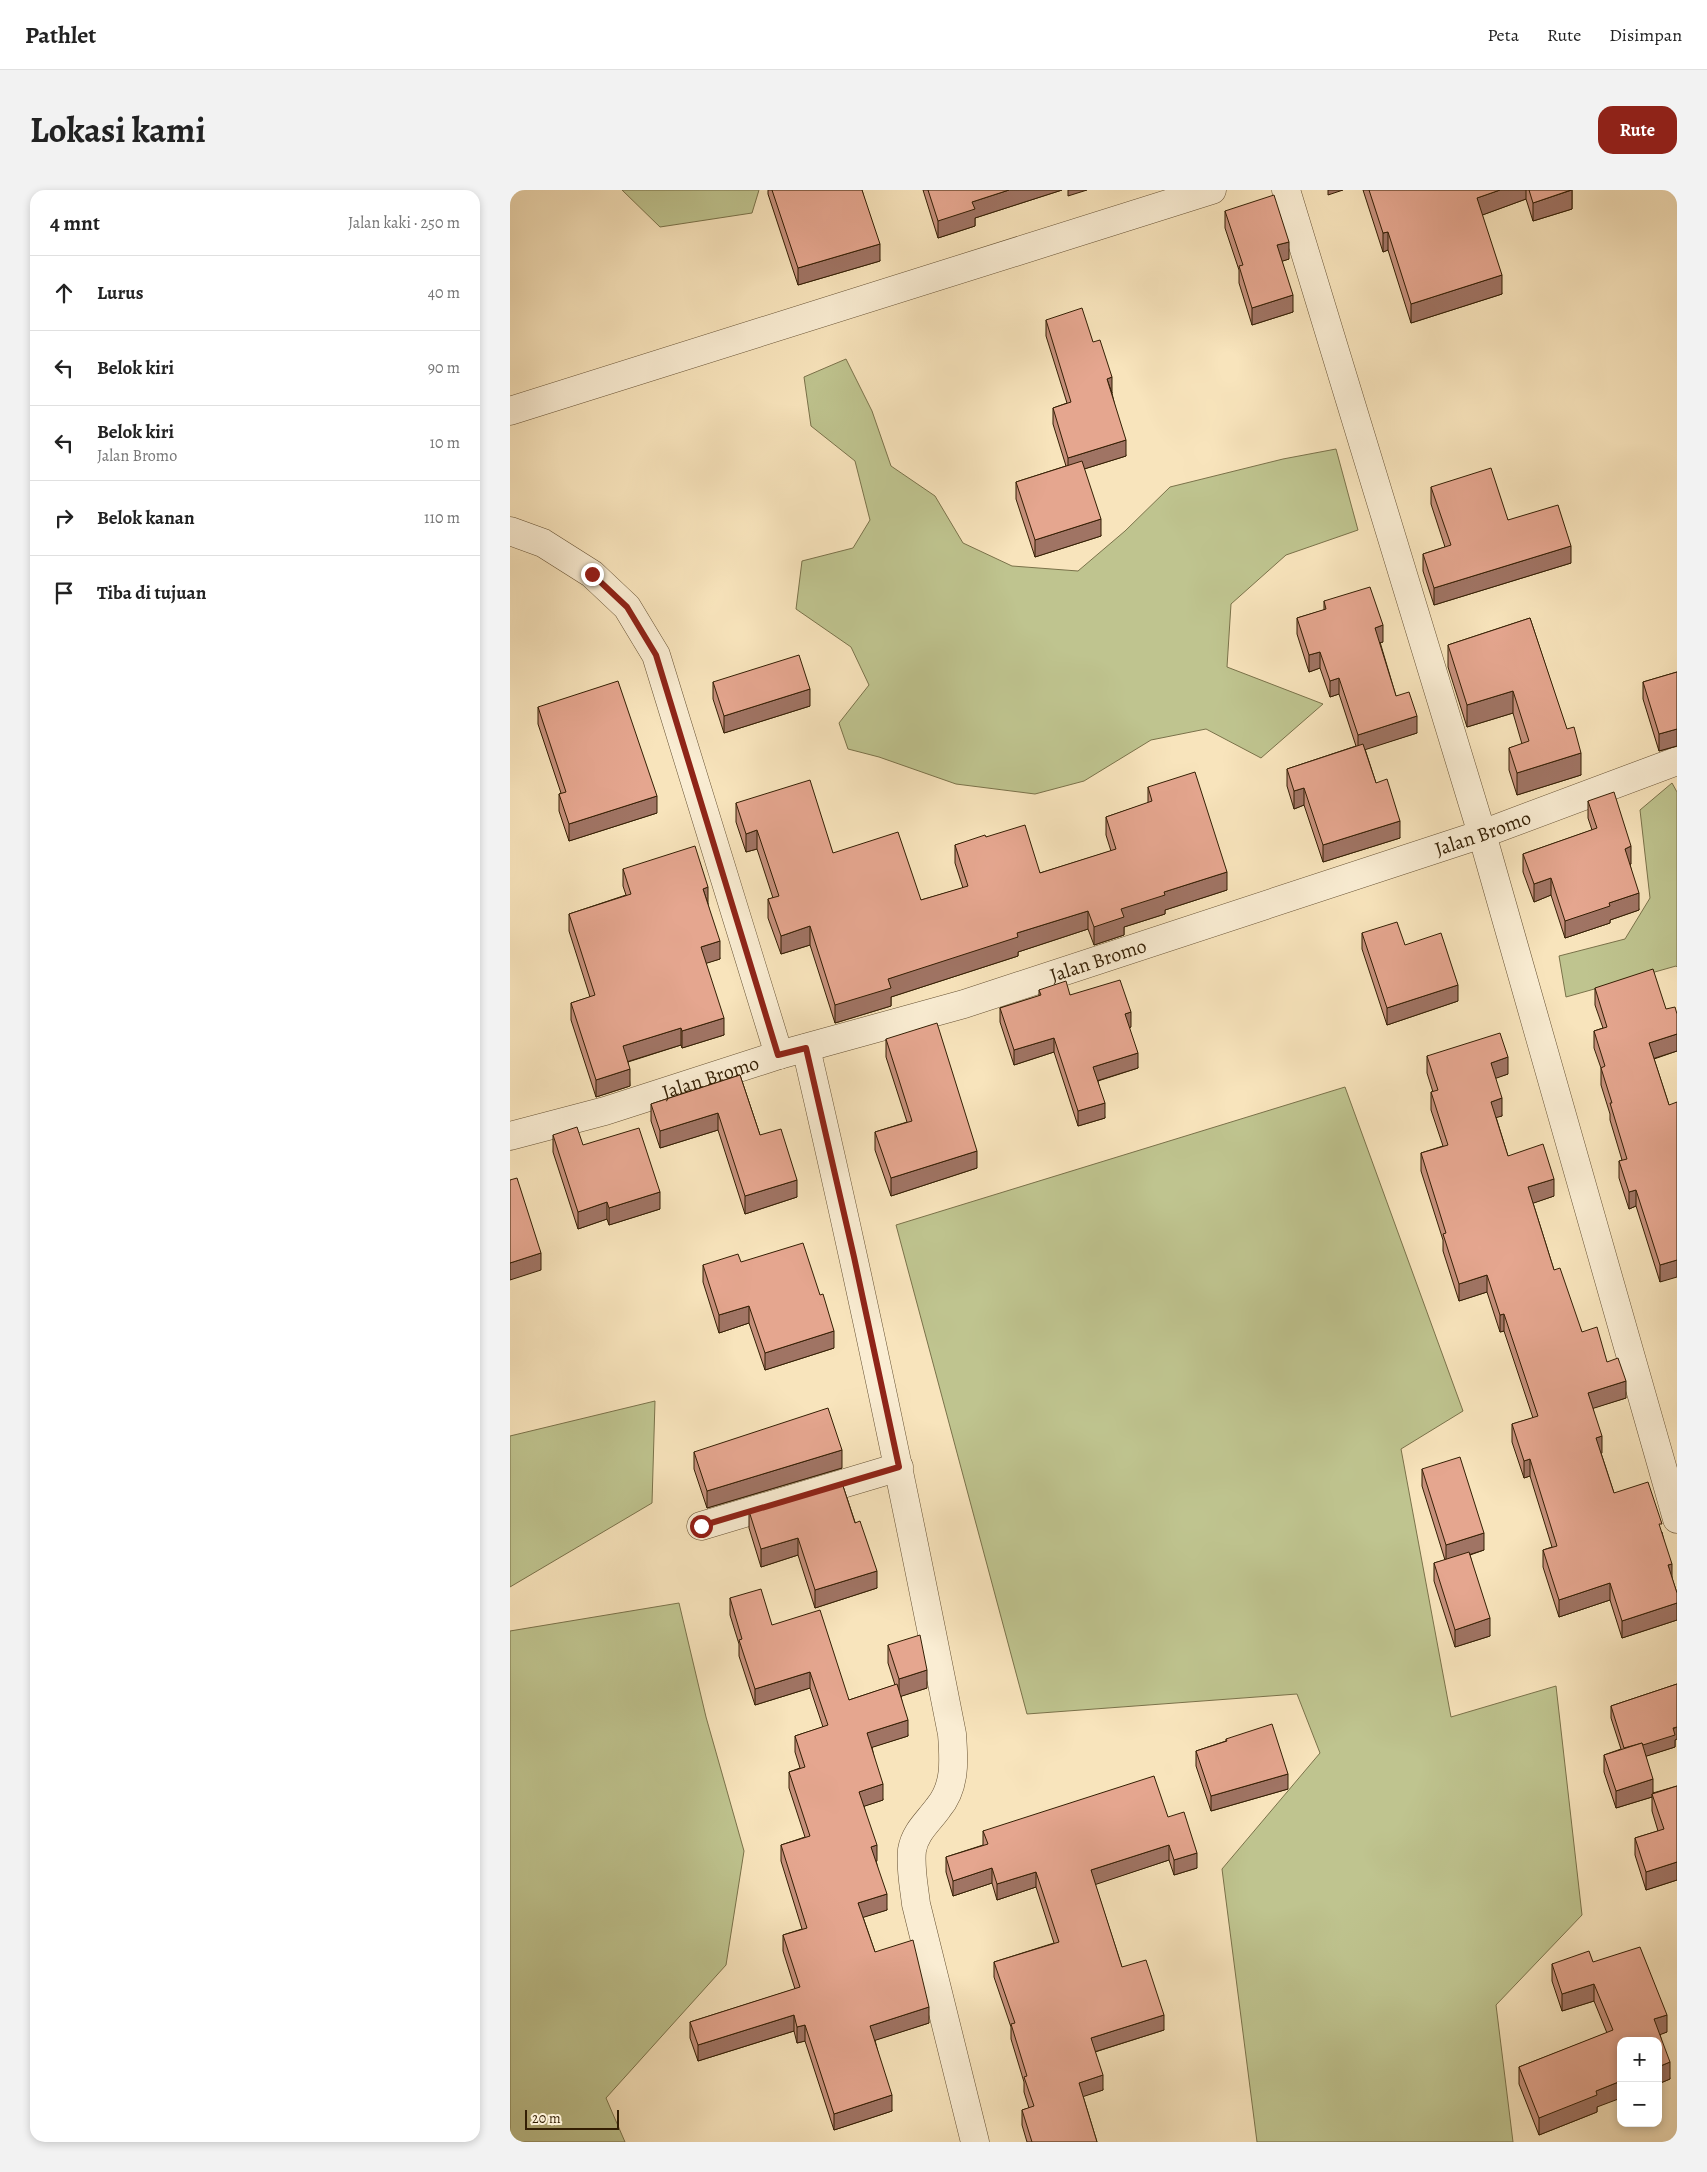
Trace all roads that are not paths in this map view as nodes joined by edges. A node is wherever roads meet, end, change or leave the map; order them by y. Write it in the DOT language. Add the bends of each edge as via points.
graph roads {
  1 [pos="1212,190"];
  2 [pos="1286,190"];
  3 [pos="510,411"];
  4 [pos="510,531"];
  5 [pos="1677,761"];
  6 [pos="1482,834"];
  7 [pos="806,1048"];
  8 [pos="778,1055"];
  9 [pos="510,1136"];
  10 [pos="899,1467"];
  11 [pos="1675,1503"];
  12 [pos="701,1526"];
  13 [pos="975,2142"];
  1 -- 3 [label="street"];
  2 -- 6 [label="street"];
  4 -- 8 [label="street" via="542,543 592,574 627,607 656,655"];
  5 -- 6 [label="street, Jalan Bromo"];
  6 -- 7 [label="street, Jalan Bromo" via="964,1004"];
  6 -- 11 [label="street"];
  7 -- 8 [label="street, Jalan Bromo"];
  7 -- 10 [label="street"];
  8 -- 9 [label="street, Jalan Bromo" via="605,1111"];
  10 -- 12 [label="street"];
  10 -- 13 [label="street" via="952,1734 954,1763 950,1787 940,1806 919,1830 912,1849 912,1874 916,1904"];
}
